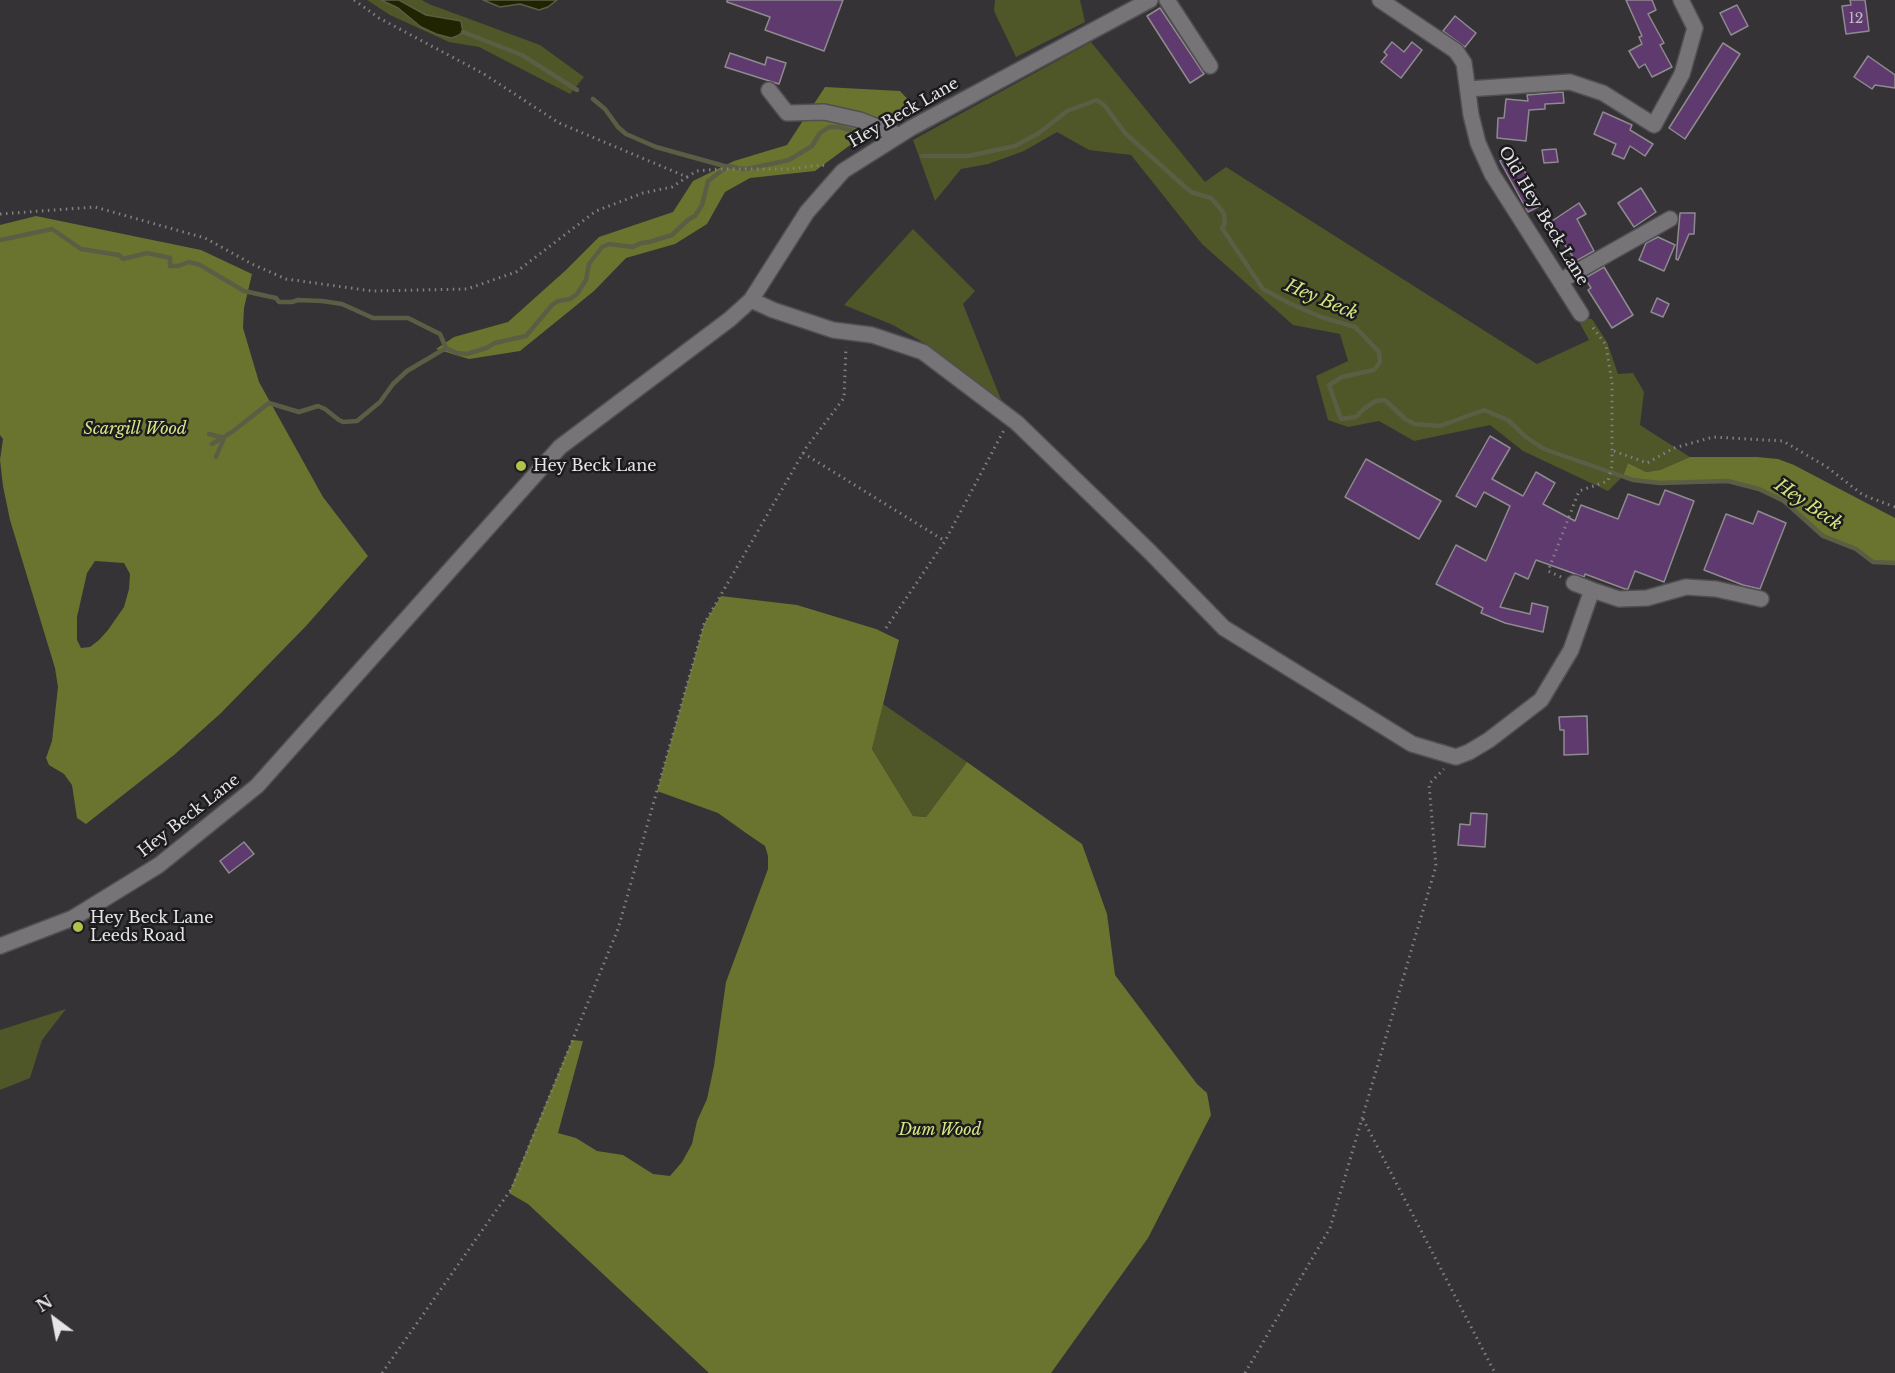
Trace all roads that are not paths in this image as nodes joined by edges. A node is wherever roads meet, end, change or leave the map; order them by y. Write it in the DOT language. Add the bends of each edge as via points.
graph roads {
  1 [pos="1150,0"];
  2 [pos="1167,0"];
  3 [pos="1380,0"];
  4 [pos="1681,0"];
  5 [pos="1210,66"];
  6 [pos="1468,89"];
  7 [pos="769,90"];
  8 [pos="898,135"];
  9 [pos="1670,219"];
  10 [pos="1560,281"];
  11 [pos="751,300"];
  12 [pos="1581,314"];
  13 [pos="1574,583"];
  14 [pos="1592,590"];
  15 [pos="1761,599"];
  16 [pos="0,946"];
  1 -- 8 [label="street, Hey Beck Lane"];
  2 -- 5 [label="street"];
  3 -- 6 [label="street, Old Hey Beck Lane" via="1456,51 1464,63"];
  4 -- 6 [label="street" via="1695,28 1682,74 1654,125 1604,93 1570,82"];
  6 -- 10 [label="street, Old Hey Beck Lane" via="1478,143 1492,174"];
  7 -- 8 [label="street" via="787,112 824,112 860,120"];
  8 -- 11 [label="street, Hey Beck Lane" via="843,171 807,212"];
  9 -- 10 [label="street"];
  10 -- 12 [label="street, Old Hey Beck Lane"];
  11 -- 14 [label="street" via="833,330 872,335 923,352 1010,418 1224,628 1412,744 1456,757 1489,740 1541,700 1571,650"];
  11 -- 16 [label="street, Hey Beck Lane" via="561,447 257,786 159,865 73,918"];
  13 -- 14 [label="street"];
  14 -- 15 [label="street" via="1619,599 1647,598 1686,587 1706,588"];
}
